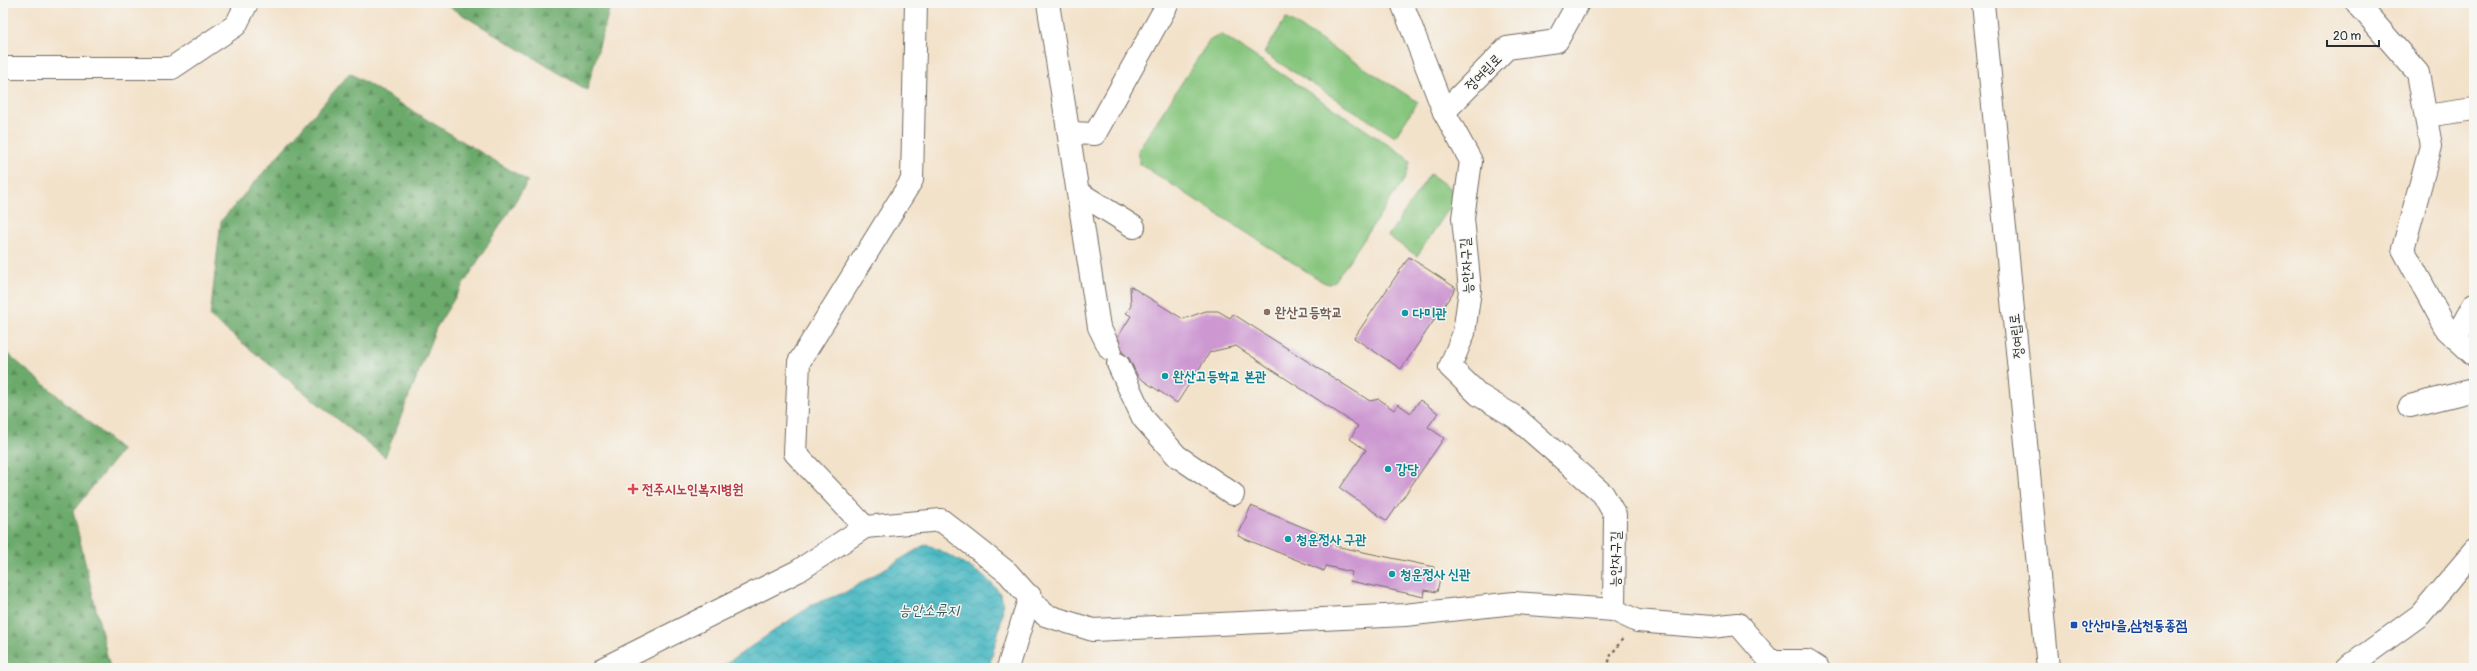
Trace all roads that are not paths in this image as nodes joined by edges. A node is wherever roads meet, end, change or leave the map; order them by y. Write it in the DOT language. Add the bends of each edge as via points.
graph roads {
  1 [pos="247,3"];
  2 [pos="916,3"];
  3 [pos="1048,3"];
  4 [pos="1402,3"];
  5 [pos="1578,3"];
  6 [pos="1983,3"];
  7 [pos="2357,3"];
  8 [pos="1167,5"];
  9 [pos="3,68"];
  10 [pos="2474,109"];
  11 [pos="1444,112"];
  12 [pos="2426,116"];
  13 [pos="1069,133"];
  14 [pos="1078,192"];
  15 [pos="1134,227"];
  16 [pos="2474,304"];
  17 [pos="2455,338"];
  18 [pos="2474,355"];
  19 [pos="2474,390"];
  20 [pos="2410,406"];
  21 [pos="1233,494"];
  22 [pos="865,527"];
  23 [pos="2474,551"];
  24 [pos="1030,596"];
  25 [pos="1614,610"];
  26 [pos="604,668"];
  27 [pos="1008,668"];
  28 [pos="1818,668"];
  29 [pos="2048,668"];
  30 [pos="2347,668"];
  1 -- 9 [label="street" via="236,25 172,68"];
  2 -- 22 [label="street" via="912,180 799,362 795,453"];
  3 -- 13 [label="street"];
  4 -- 11 [label="street, 능안자구길"];
  5 -- 11 [label="street, 정여립로" via="1557,41 1507,48"];
  6 -- 29 [label="street, 정여립로"];
  7 -- 12 [label="street" via="2418,73"];
  8 -- 13 [label="street" via="1095,134"];
  10 -- 12 [label="street"];
  11 -- 25 [label="street, 능안자구길" via="1471,161 1463,218 1470,290 1464,333 1450,367 1479,395 1515,417 1603,494 1615,515"];
  12 -- 17 [label="street" via="2431,146 2403,249 2447,330"];
  13 -- 14 [label="street"];
  14 -- 15 [label="street"];
  14 -- 21 [label="street" via="1099,327 1143,418 1177,456"];
  16 -- 17 [label="street"];
  17 -- 18 [label="street"];
  19 -- 20 [label="street"];
  22 -- 24 [label="street" via="941,520 1008,572"];
  22 -- 26 [label="street" via="798,571"];
  23 -- 30 [label="street" via="2420,615"];
  24 -- 25 [label="street" via="1045,615 1093,630 1382,616 1514,603"];
  24 -- 27 [label="street"];
  25 -- 28 [label="street" via="1637,621 1711,627 1738,624 1770,661 1807,660"];
}
